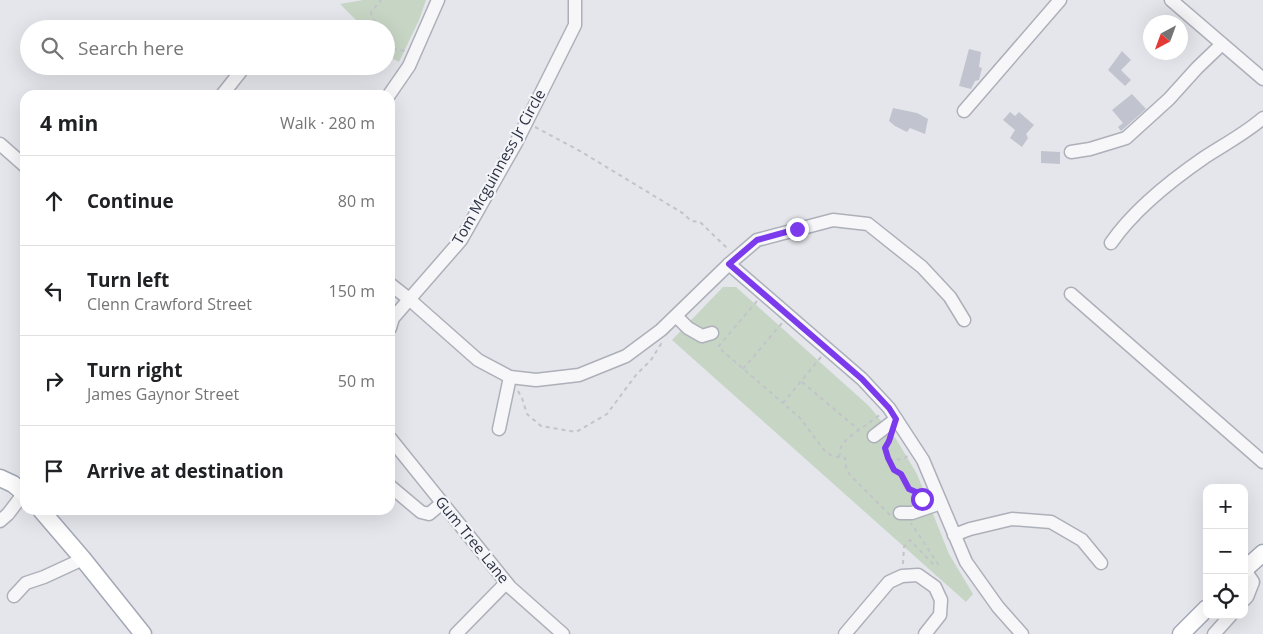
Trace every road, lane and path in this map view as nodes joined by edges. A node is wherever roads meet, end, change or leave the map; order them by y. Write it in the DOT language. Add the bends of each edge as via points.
graph roads {
  1 [pos="381,0"];
  2 [pos="438,0"];
  3 [pos="574,0"];
  4 [pos="1060,0"];
  5 [pos="1171,0"];
  6 [pos="374,20"];
  7 [pos="1222,44"];
  8 [pos="395,49"];
  9 [pos="414,54"];
  10 [pos="238,75"];
  11 [pos="1263,79"];
  12 [pos="226,90"];
  13 [pos="392,90"];
  14 [pos="964,111"];
  15 [pos="1263,118"];
  16 [pos="526,122"];
  17 [pos="0,144"];
  18 [pos="1071,152"];
  19 [pos="20,162"];
  20 [pos="1110,243"];
  21 [pos="733,261"];
  22 [pos="395,288"];
  23 [pos="764,294"];
  24 [pos="1071,294"];
  25 [pos="409,299"];
  26 [pos="788,315"];
  27 [pos="676,316"];
  28 [pos="395,317"];
  29 [pos="964,320"];
  30 [pos="712,333"];
  31 [pos="653,336"];
  32 [pos="828,349"];
  33 [pos="744,369"];
  34 [pos="510,377"];
  35 [pos="801,381"];
  36 [pos="783,403"];
  37 [pos="889,408"];
  38 [pos="896,419"];
  39 [pos="499,429"];
  40 [pos="860,430"];
  41 [pos="874,436"];
  42 [pos="395,444"];
  43 [pos="917,450"];
  44 [pos="839,457"];
  45 [pos="889,461"];
  46 [pos="1263,462"];
  47 [pos="0,478"];
  48 [pos="20,490"];
  49 [pos="395,490"];
  50 [pos="20,499"];
  51 [pos="442,503"];
  52 [pos="941,503"];
  53 [pos="925,508"];
  54 [pos="45,515"];
  55 [pos="897,516"];
  56 [pos="0,521"];
  57 [pos="910,521"];
  58 [pos="954,535"];
  59 [pos="1263,553"];
  60 [pos="83,559"];
  61 [pos="1101,563"];
  62 [pos="1248,567"];
  63 [pos="1248,574"];
  64 [pos="902,576"];
  65 [pos="506,583"];
  66 [pos="1248,594"];
  67 [pos="14,596"];
  68 [pos="1203,612"];
  69 [pos="1227,619"];
  70 [pos="851,632"];
  71 [pos="143,634"];
  72 [pos="456,634"];
  73 [pos="563,634"];
  74 [pos="925,634"];
  75 [pos="1022,634"];
  76 [pos="1181,634"];
  77 [pos="1214,634"];
  1 -- 6 [label="path" via="371,12"];
  2 -- 9 [label="street"];
  3 -- 16 [label="street, Tom Mcguinness Jr Circle" via="575,25"];
  4 -- 14 [label="street"];
  5 -- 7 [label="street"];
  7 -- 11 [label="street"];
  7 -- 18 [label="street" via="1126,138"];
  8 -- 9 [label="path"];
  9 -- 13 [label="street"];
  10 -- 12 [label="street"];
  15 -- 20 [label="street" via="1170,184"];
  16 -- 21 [label="path" via="691,221 700,222"];
  16 -- 25 [label="street, Tom Mcguinness Jr Circle" via="460,240"];
  17 -- 19 [label="street"];
  21 -- 23 [label="street"];
  21 -- 27 [label="street"];
  21 -- 29 [label="street" via="757,240 833,220 868,224 922,267 950,297"];
  22 -- 25 [label="street"];
  23 -- 26 [label="street"];
  23 -- 33 [label="path" via="718,347"];
  24 -- 46 [label="street"];
  25 -- 28 [label="street, Tom Mcguinness Jr Circle"];
  25 -- 34 [label="street" via="478,360"];
  26 -- 32 [label="street"];
  26 -- 33 [label="path"];
  27 -- 30 [label="street" via="702,336"];
  27 -- 31 [label="street"];
  31 -- 34 [label="street" via="626,356 578,375 536,380"];
  31 -- 34 [label="path" via="661,344 652,360 636,375 607,414 576,432 541,426 527,414"];
  32 -- 35 [label="path"];
  32 -- 37 [label="street"];
  33 -- 36 [label="path"];
  34 -- 39 [label="street"];
  35 -- 36 [label="path"];
  35 -- 40 [label="path"];
  36 -- 44 [label="path" via="801,419 822,449"];
  37 -- 38 [label="street"];
  37 -- 40 [label="path"];
  38 -- 41 [label="street"];
  38 -- 43 [label="street"];
  38 -- 45 [label="path" via="885,448"];
  40 -- 44 [label="path" via="841,447"];
  42 -- 51 [label="street, Gum Tree Lane"];
  43 -- 45 [label="path" via="901,460"];
  43 -- 52 [label="street"];
  44 -- 55 [label="path" via="845,458 850,476"];
  45 -- 53 [label="path" via="909,489 922,499"];
  47 -- 48 [label="main road"];
  49 -- 51 [label="street" via="421,512 429,514"];
  50 -- 56 [label="street"];
  51 -- 65 [label="street, Gum Tree Lane"];
  52 -- 53 [label="street"];
  52 -- 58 [label="street"];
  53 -- 55 [label="street"];
  54 -- 60 [label="main road"];
  57 -- 64 [label="path" via="938,564 934,565 910,540 904,547"];
  58 -- 61 [label="street" via="1012,519 1051,522 1082,540"];
  58 -- 75 [label="street" via="966,562"];
  59 -- 62 [label="main road"];
  60 -- 67 [label="street" via="26,583"];
  60 -- 71 [label="main road"];
  63 -- 66 [label="street" via="1253,582"];
  64 -- 70 [label="street" via="890,582"];
  64 -- 74 [label="street" via="918,575 935,587 941,600 940,616"];
  65 -- 72 [label="street"];
  65 -- 73 [label="street, Gum Tree Lane"];
  68 -- 76 [label="main road"];
  69 -- 77 [label="street"];
}
